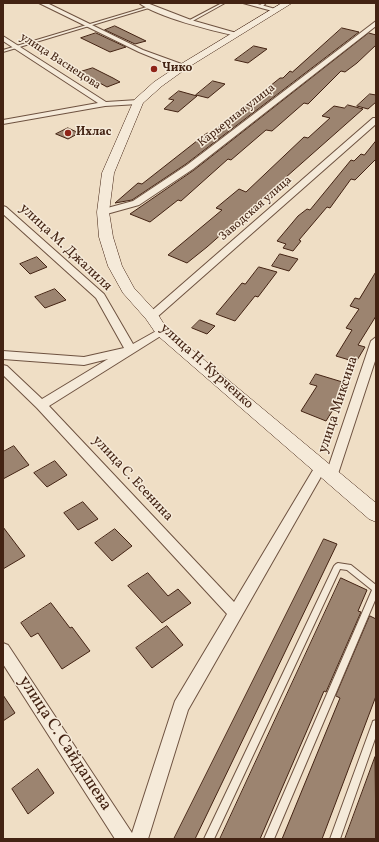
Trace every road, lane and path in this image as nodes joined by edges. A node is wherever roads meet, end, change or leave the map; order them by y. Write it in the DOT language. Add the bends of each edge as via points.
graph roads {
  1 [pos="42,3"];
  2 [pos="142,3"];
  3 [pos="224,3"];
  4 [pos="246,3"];
  5 [pos="288,3"];
  6 [pos="263,5"];
  7 [pos="151,7"];
  8 [pos="276,10"];
  9 [pos="188,22"];
  10 [pos="376,23"];
  11 [pos="88,26"];
  12 [pos="237,34"];
  13 [pos="3,38"];
  14 [pos="18,47"];
  15 [pos="3,51"];
  16 [pos="184,66"];
  17 [pos="138,102"];
  18 [pos="105,104"];
  19 [pos="3,113"];
  20 [pos="13,120"];
  21 [pos="376,120"];
  22 [pos="3,122"];
  23 [pos="3,209"];
  24 [pos="103,212"];
  25 [pos="152,316"];
  26 [pos="162,332"];
  27 [pos="376,341"];
  28 [pos="131,350"];
  29 [pos="3,355"];
  30 [pos="3,369"];
  31 [pos="41,405"];
  32 [pos="325,472"];
  33 [pos="376,514"];
  34 [pos="376,589"];
  35 [pos="235,613"];
  36 [pos="3,650"];
  37 [pos="376,724"];
  38 [pos="124,839"];
  39 [pos="139,839"];
  40 [pos="209,839"];
  41 [pos="269,839"];
  42 [pos="336,839"];
  1 -- 11 [label="street"];
  2 -- 7 [label="street"];
  3 -- 9 [label="lane"];
  4 -- 6 [label="street"];
  5 -- 8 [label="main road, улица Н. Курченко"];
  6 -- 8 [label="street"];
  7 -- 9 [label="street"];
  7 -- 11 [label="lane"];
  8 -- 12 [label="main road, улица Н. Курченко"];
  9 -- 12 [label="street"];
  10 -- 24 [label="street, Карьерная улица" via="190,167 136,203"];
  11 -- 14 [label="lane"];
  11 -- 16 [label="street" via="168,62"];
  12 -- 16 [label="main road, улица Н. Курченко"];
  13 -- 14 [label="street, улица Васнецова"];
  14 -- 15 [label="lane"];
  14 -- 18 [label="street, улица Васнецова"];
  16 -- 17 [label="main road, улица Н. Курченко"];
  17 -- 18 [label="street"];
  17 -- 24 [label="main road, улица Н. Курченко" via="108,173"];
  18 -- 20 [label="street"];
  19 -- 20 [label="street"];
  20 -- 22 [label="street"];
  21 -- 25 [label="street, Заводская улица"];
  23 -- 28 [label="street, улица М. Джалиля" via="100,296"];
  24 -- 25 [label="main road, улица Н. Курченко" via="106,237 115,266 128,290"];
  25 -- 26 [label="main road, улица Н. Курченко"];
  26 -- 28 [label="street"];
  26 -- 32 [label="main road, улица Н. Курченко"];
  27 -- 32 [label="street, улица Миксина"];
  28 -- 29 [label="street" via="84,361"];
  28 -- 31 [label="street"];
  30 -- 31 [label="street, улица С. Есенина"];
  31 -- 35 [label="street, улица С. Есенина"];
  32 -- 33 [label="main road, улица Н. Курченко"];
  32 -- 35 [label="street, улица Миксина"];
  34 -- 40 [label="lane" via="349,567 338,566"];
  34 -- 41 [label="lane"];
  35 -- 39 [label="street, улица Миксина" via="180,707"];
  36 -- 38 [label="street, улица С. Сайдашева"];
  37 -- 42 [label="lane"];
}
